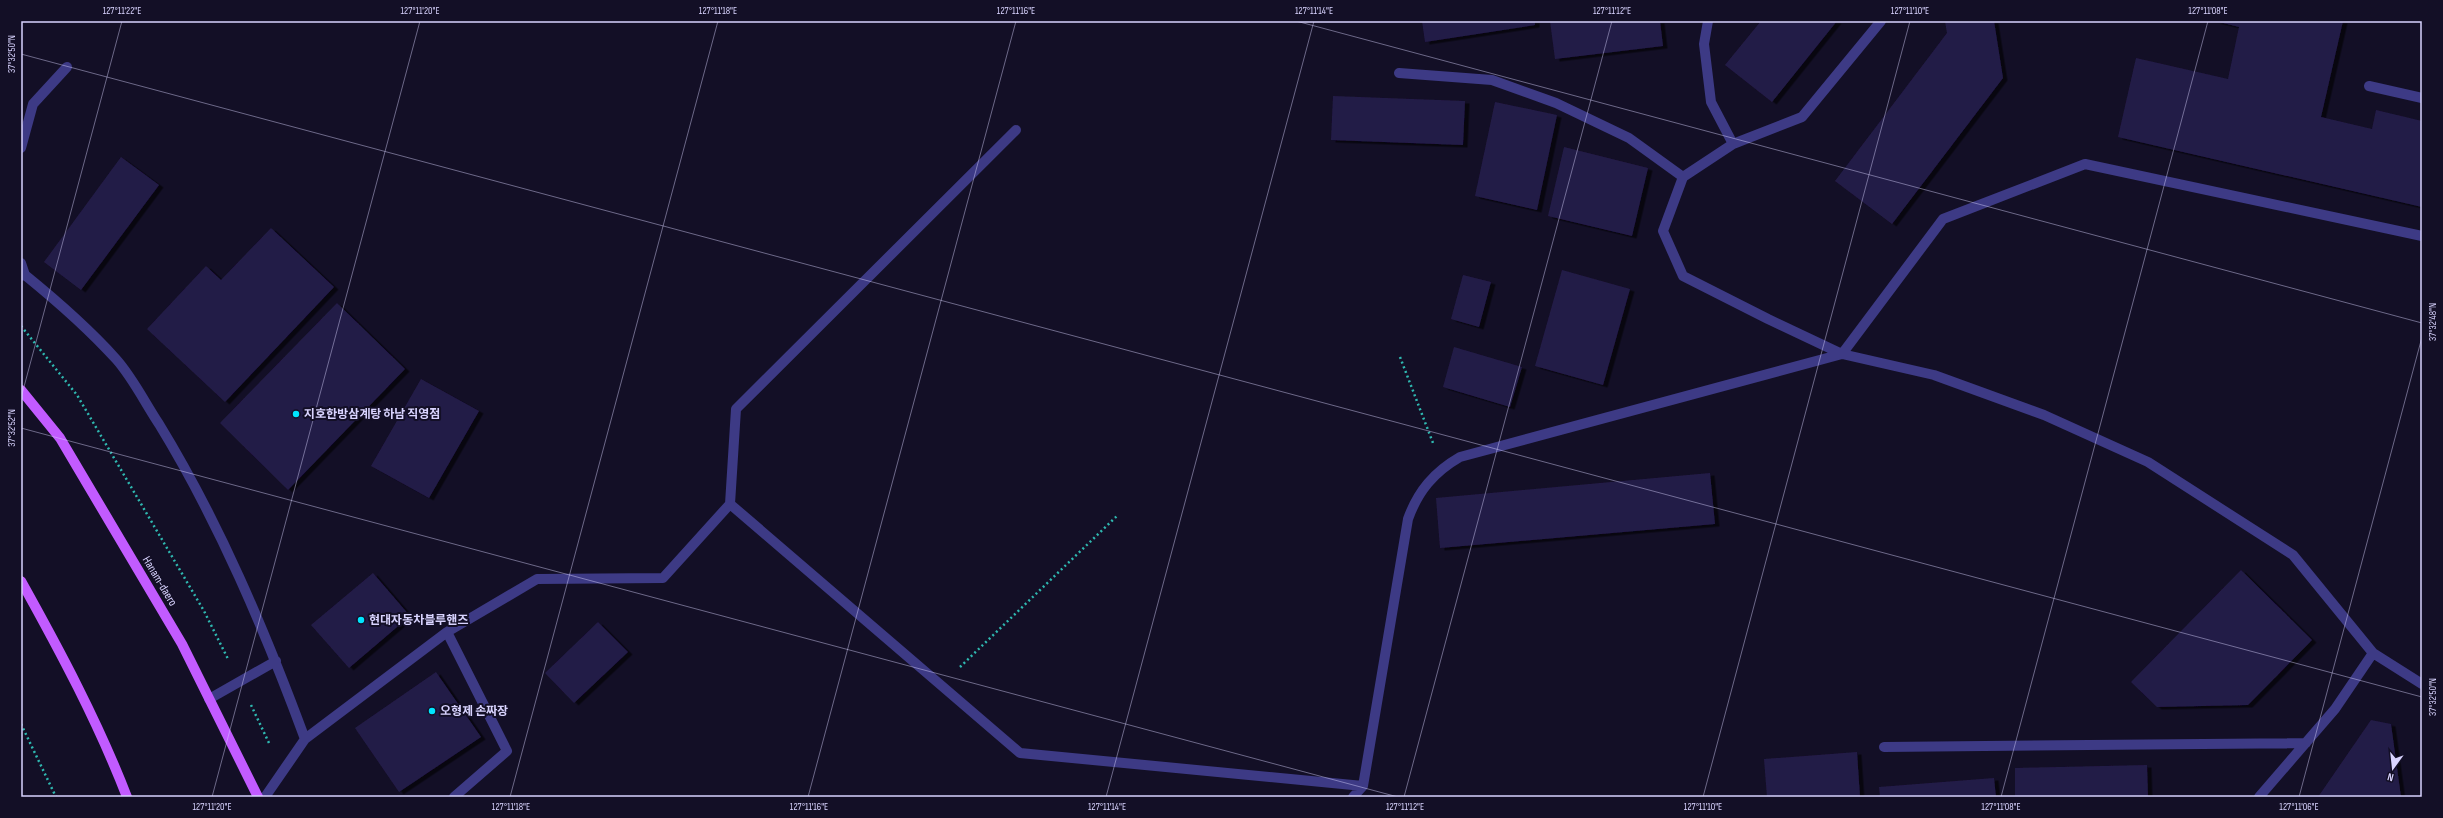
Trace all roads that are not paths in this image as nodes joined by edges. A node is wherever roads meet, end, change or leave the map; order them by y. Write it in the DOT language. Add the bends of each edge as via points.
graph roads {
  1 [pos="1708,21"];
  2 [pos="1881,21"];
  3 [pos="66,67"];
  4 [pos="1399,73"];
  5 [pos="2369,86"];
  6 [pos="2422,98"];
  7 [pos="1016,130"];
  8 [pos="1733,144"];
  9 [pos="21,148"];
  10 [pos="1683,177"];
  11 [pos="2422,236"];
  12 [pos="21,263"];
  13 [pos="23,275"];
  14 [pos="1842,354"];
  15 [pos="21,390"];
  16 [pos="730,504"];
  17 [pos="21,581"];
  18 [pos="447,632"];
  19 [pos="2373,653"];
  20 [pos="276,661"];
  21 [pos="2422,684"];
  22 [pos="210,699"];
  23 [pos="304,739"];
  24 [pos="2306,743"];
  25 [pos="1884,747"];
  26 [pos="1363,786"];
  27 [pos="127,797"];
  28 [pos="258,797"];
  29 [pos="265,797"];
  30 [pos="454,797"];
  31 [pos="1353,797"];
  32 [pos="2259,797"];
  1 -- 8 [label="street" via="1704,44 1711,102"];
  2 -- 8 [label="street" via="1802,117"];
  3 -- 9 [label="street" via="33,104"];
  4 -- 10 [label="street" via="1492,80 1556,103 1629,138"];
  5 -- 6 [label="street"];
  7 -- 16 [label="street" via="736,409"];
  8 -- 10 [label="street"];
  10 -- 14 [label="street" via="1663,231 1683,276"];
  11 -- 14 [label="street" via="2084,164 1943,220"];
  12 -- 13 [label="street"];
  13 -- 20 [label="street" via="59,303 117,360 142,397 178,455"];
  14 -- 19 [label="street" via="1934,375 2044,415 2148,462 2293,555"];
  14 -- 26 [label="street" via="1460,457 1443,467 1415,500 1408,519"];
  15 -- 22 [label="main road, Hanam-daero" via="60,438 182,644"];
  16 -- 18 [label="street" via="663,578 537,579"];
  16 -- 26 [label="street" via="1020,753"];
  17 -- 27 [label="main road" via="61,653 113,761"];
  18 -- 23 [label="street"];
  18 -- 30 [label="street" via="507,751"];
  19 -- 21 [label="street"];
  19 -- 24 [label="street" via="2334,709"];
  20 -- 22 [label="street"];
  20 -- 23 [label="street"];
  22 -- 28 [label="main road, Hanam-daero"];
  23 -- 29 [label="street"];
  24 -- 25 [label="street"];
  24 -- 32 [label="street"];
  26 -- 31 [label="street"];
}
